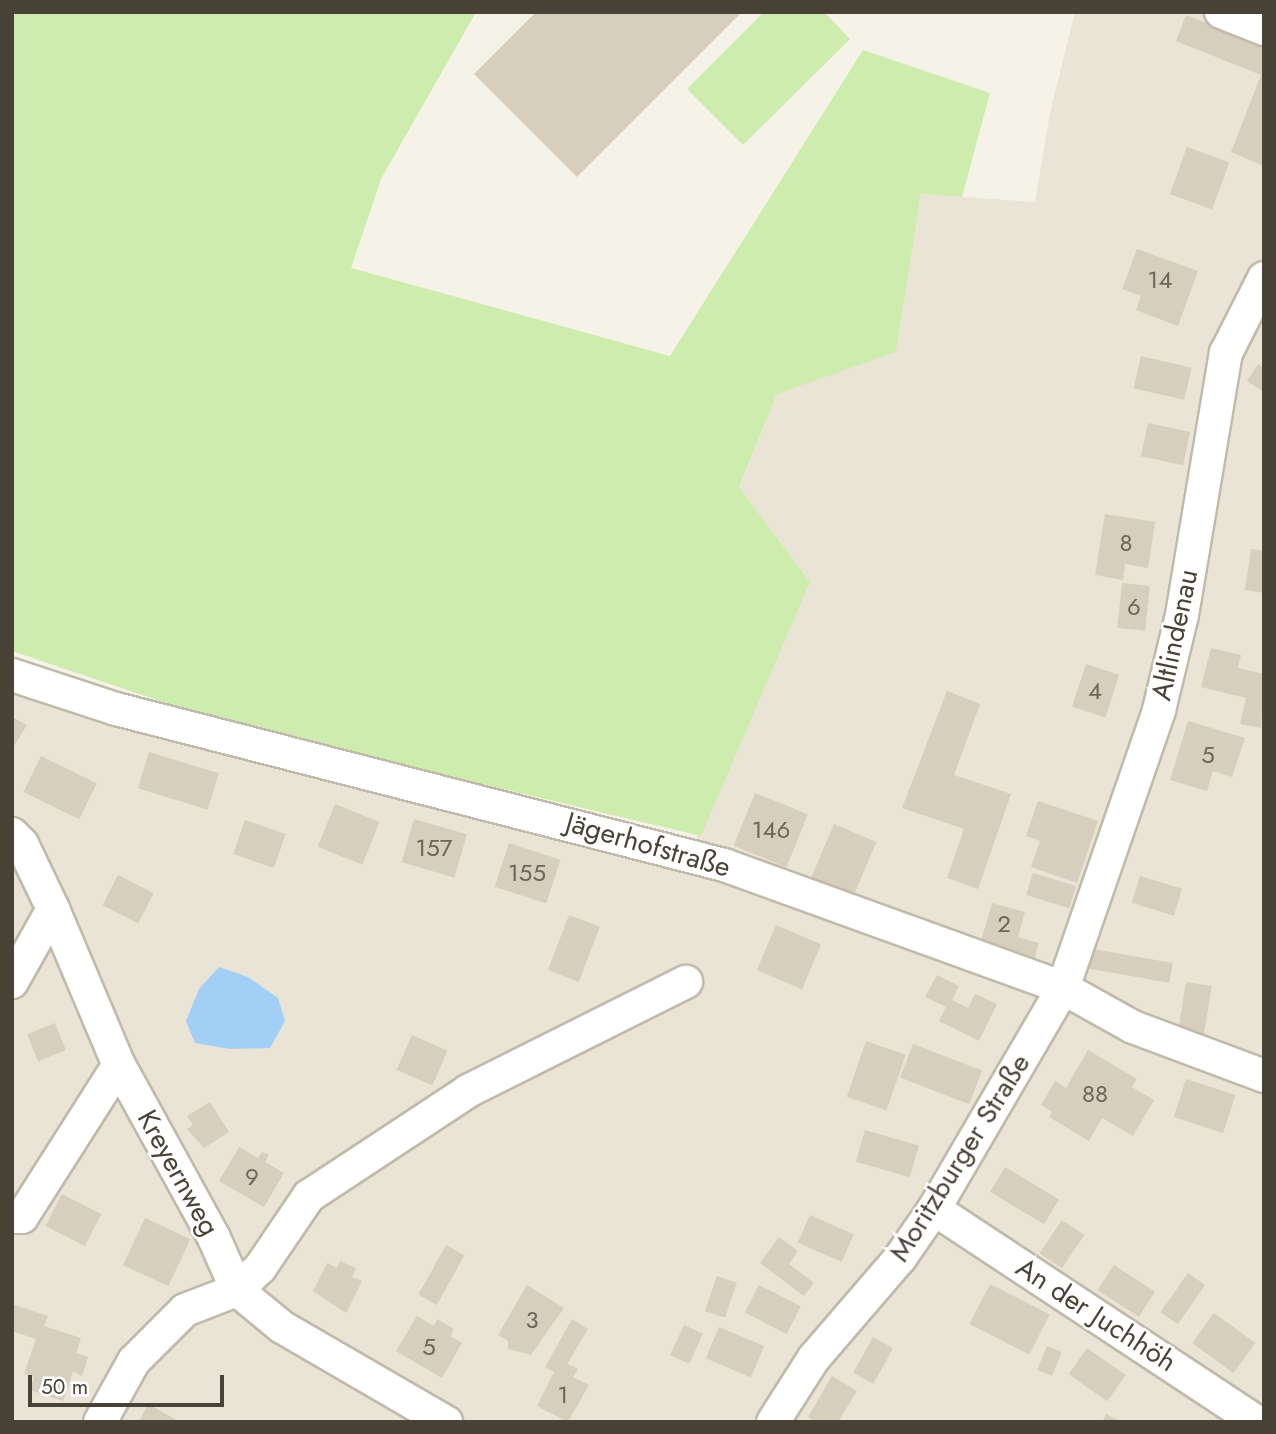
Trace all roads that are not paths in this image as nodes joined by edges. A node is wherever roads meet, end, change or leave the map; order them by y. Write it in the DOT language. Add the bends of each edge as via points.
graph roads {
  1 [pos="1221,12"];
  2 [pos="1264,29"];
  3 [pos="1264,278"];
  4 [pos="12,675"];
  5 [pos="12,835"];
  6 [pos="53,909"];
  7 [pos="12,982"];
  8 [pos="685,982"];
  9 [pos="1063,988"];
  10 [pos="119,1065"];
  11 [pos="1264,1076"];
  12 [pos="934,1209"];
  13 [pos="16,1222"];
  14 [pos="237,1290"];
  15 [pos="429,1416"];
  16 [pos="100,1422"];
  17 [pos="773,1422"];
  18 [pos="1257,1422"];
  1 -- 2 [label="street"];
  3 -- 9 [label="street, Altlindenau" via="1226,353 1182,615 1160,710"];
  4 -- 9 [label="street, Jägerhofstraße" via="128,712 724,865"];
  5 -- 6 [label="street, Kreyernweg" via="22,844"];
  6 -- 7 [label="street"];
  6 -- 10 [label="street, Kreyernweg"];
  8 -- 14 [label="street" via="468,1091 309,1196 260,1268"];
  9 -- 11 [label="street, Jägerhofstraße" via="1133,1027"];
  9 -- 12 [label="street, Moritzburger Straße"];
  10 -- 13 [label="street"];
  10 -- 14 [label="street, Kreyernweg" via="214,1238"];
  12 -- 17 [label="street, Moritzburger Straße" via="900,1258 814,1359"];
  12 -- 18 [label="street, An der Juchhöh"];
  14 -- 15 [label="street, Kreyernweg" via="282,1327"];
  14 -- 16 [label="street" via="185,1310 134,1361"];
}
